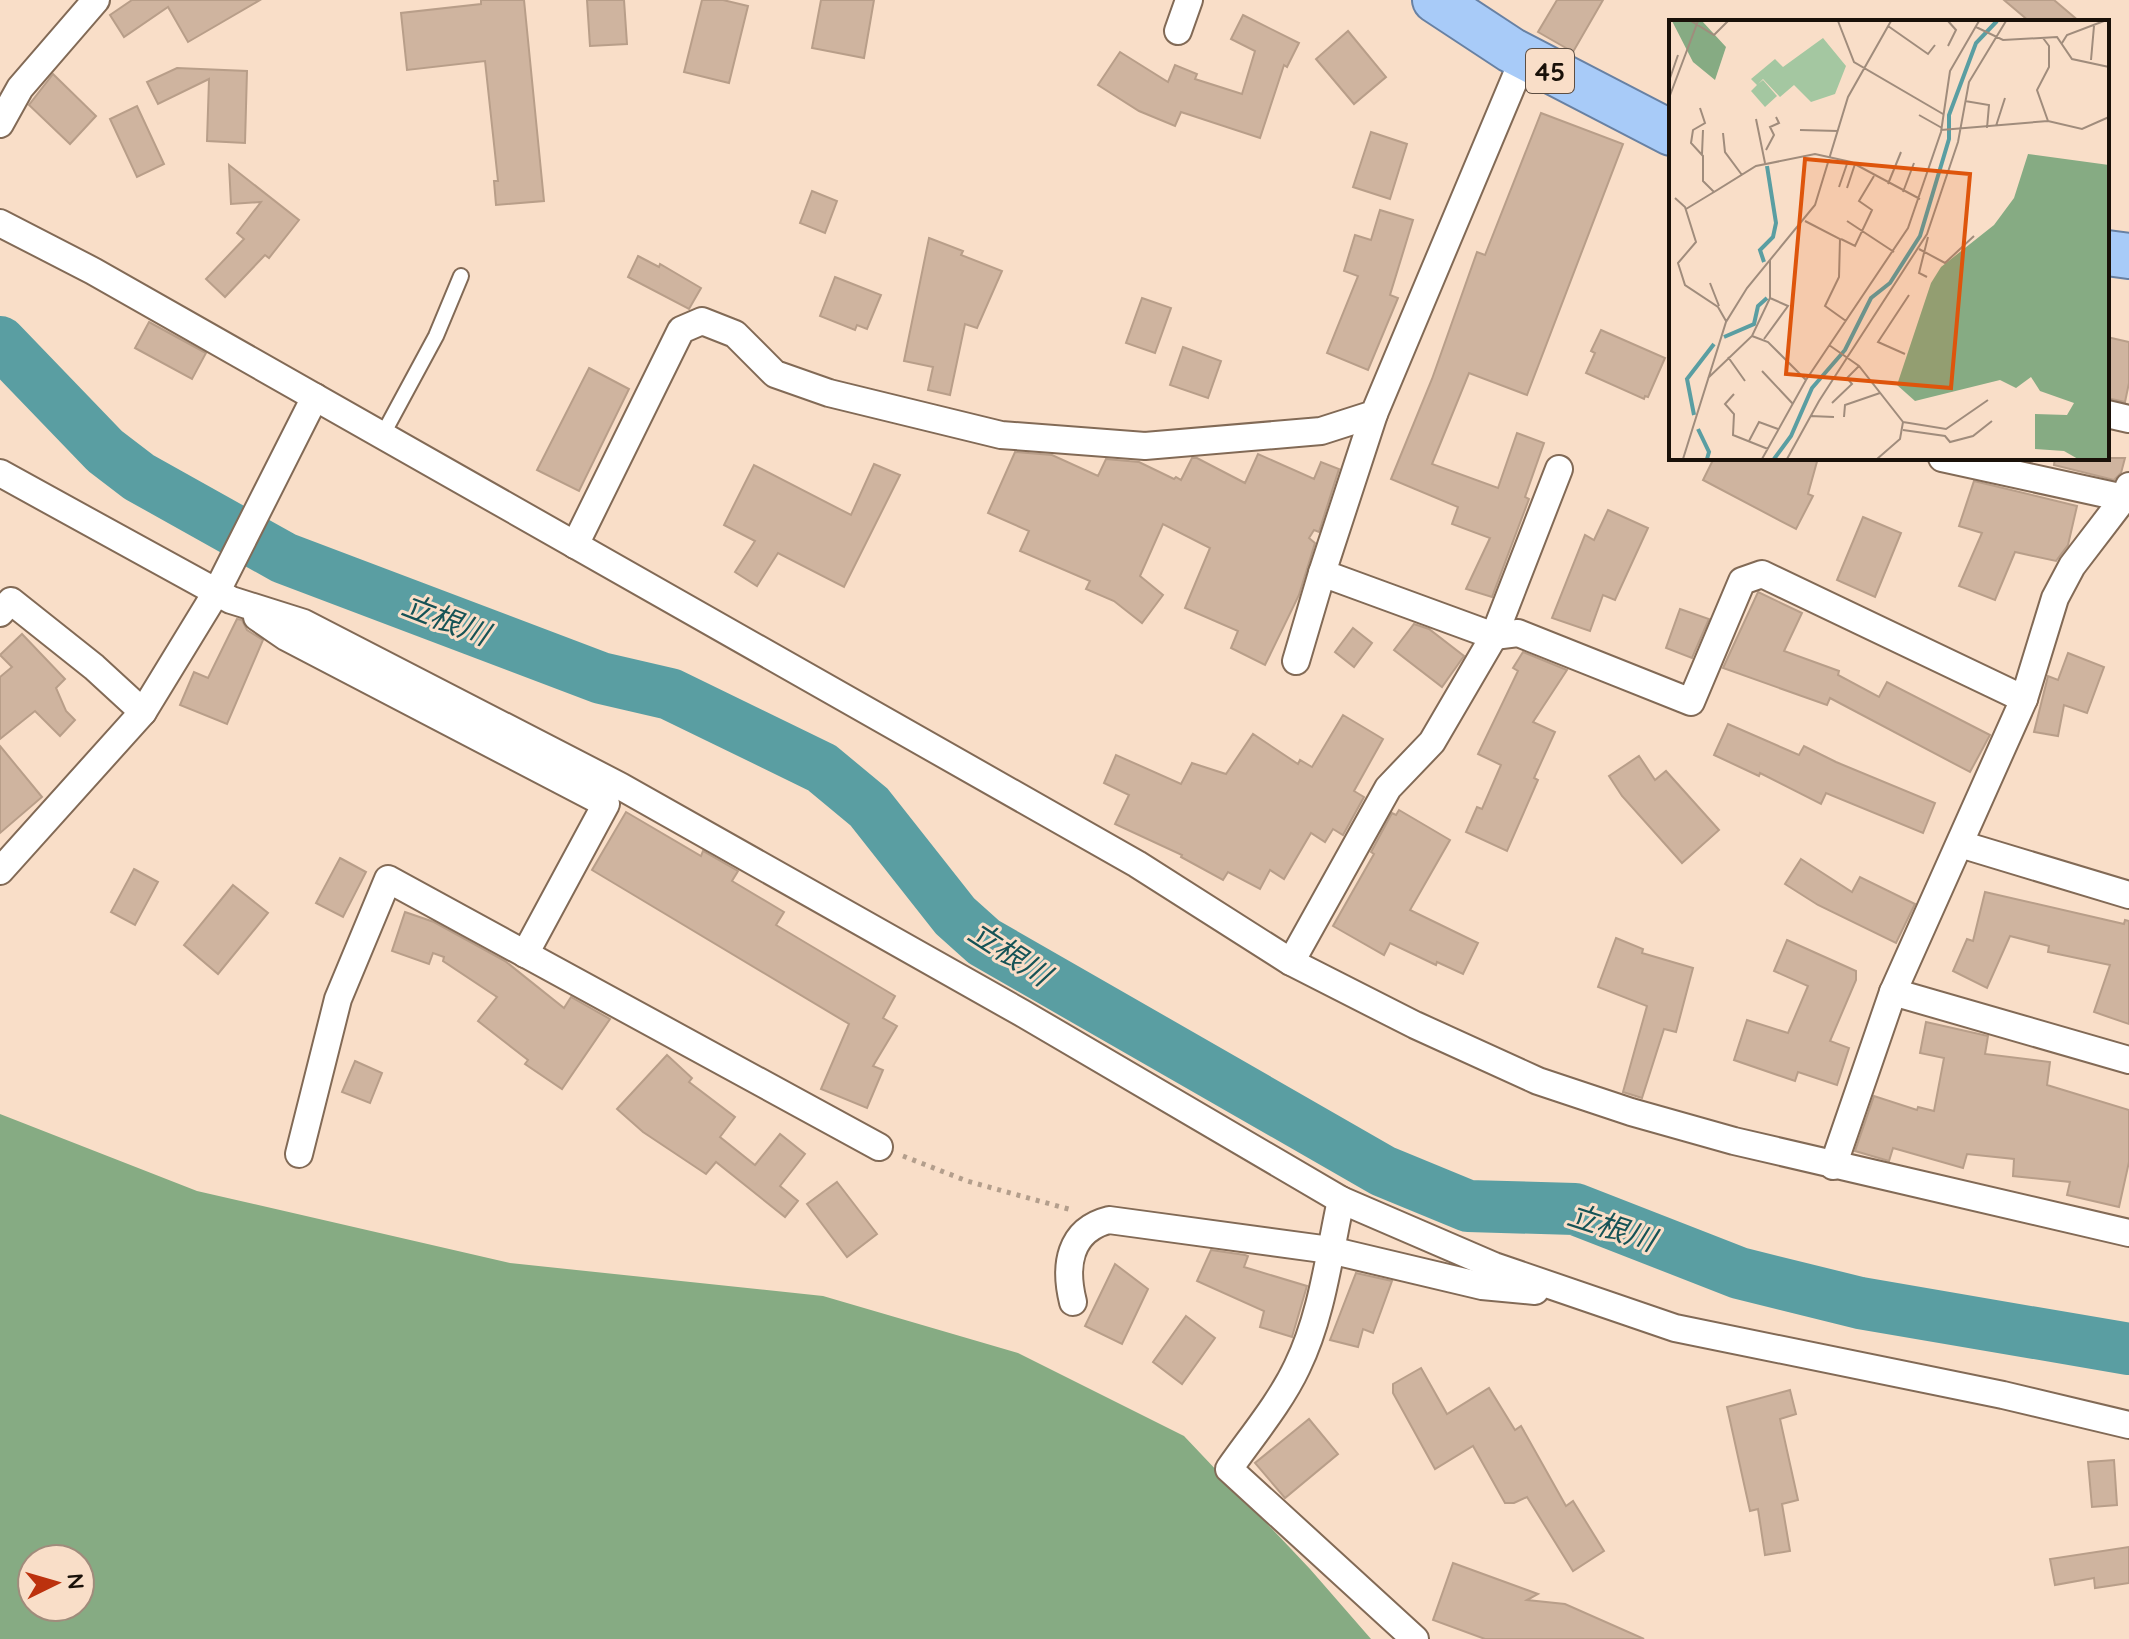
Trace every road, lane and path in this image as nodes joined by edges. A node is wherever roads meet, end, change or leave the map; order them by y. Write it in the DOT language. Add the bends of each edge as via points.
graph roads {
  1 [pos="96,0"];
  2 [pos="1189,0"];
  3 [pos="1435,0"];
  4 [pos="1178,31"];
  5 [pos="1524,57"];
  6 [pos="0,124"];
  7 [pos="1669,132"];
  8 [pos="0,223"];
  9 [pos="2109,253"];
  10 [pos="2129,256"];
  11 [pos="461,276"];
  12 [pos="315,397"];
  13 [pos="1374,414"];
  14 [pos="2109,414"];
  15 [pos="2129,419"];
  16 [pos="382,436"];
  17 [pos="1953,460"];
  18 [pos="1559,469"];
  19 [pos="0,473"];
  20 [pos="2127,492"];
  21 [pos="575,545"];
  22 [pos="1322,573"];
  23 [pos="223,591"];
  24 [pos="4,601"];
  25 [pos="1494,636"];
  26 [pos="1296,661"];
  27 [pos="2024,699"];
  28 [pos="143,712"];
  29 [pos="1960,844"];
  30 [pos="0,871"];
  31 [pos="2129,895"];
  32 [pos="525,954"];
  33 [pos="1291,962"];
  34 [pos="1893,992"];
  35 [pos="2129,1060"];
  36 [pos="879,1147"];
  37 [pos="299,1154"];
  38 [pos="1833,1166"];
  39 [pos="1341,1200"];
  40 [pos="1109,1220"];
  41 [pos="2129,1233"];
  42 [pos="1330,1250"];
  43 [pos="1575,1295"];
  44 [pos="1073,1302"];
  45 [pos="2129,1425"];
  46 [pos="1415,1639"];
  1 -- 6 [label="street" via="20,88"];
  2 -- 4 [label="street"];
  3 -- 5 [label="highway, 45"];
  5 -- 7 [label="highway, 45"];
  5 -- 13 [label="street"];
  8 -- 12 [label="street"];
  9 -- 10 [label="highway"];
  11 -- 16 [label="lane" via="436,336"];
  12 -- 16 [label="street"];
  12 -- 23 [label="street"];
  13 -- 21 [label="street" via="1321,431 1145,446 1001,435 829,393 775,374 735,334 702,321 681,330"];
  13 -- 22 [label="street"];
  14 -- 15 [label="street"];
  16 -- 21 [label="street"];
  17 -- 20 [label="street"];
  18 -- 25 [label="street"];
  19 -- 23 [label="street"];
  20 -- 27 [label="street" via="2055,598"];
  21 -- 33 [label="street" via="1137,864"];
  22 -- 25 [label="street"];
  22 -- 26 [label="street"];
  23 -- 28 [label="street"];
  23 -- 32 [label="street" via="286,637 606,804"];
  23 -- 39 [label="street" via="304,623 620,786"];
  24 -- 28 [label="street" via="94,667"];
  25 -- 27 [label="street" via="1518,633 1691,702 1742,581 1762,574"];
  25 -- 33 [label="street" via="1432,742 1388,788"];
  27 -- 29 [label="street"];
  28 -- 30 [label="street"];
  29 -- 31 [label="street"];
  29 -- 34 [label="street"];
  32 -- 36 [label="street"];
  32 -- 37 [label="street" via="388,879 338,999"];
  33 -- 38 [label="street" via="1538,1081 1631,1112"];
  34 -- 35 [label="street"];
  34 -- 38 [label="street"];
  36 -- 40 [label="path" via="967,1181"];
  38 -- 41 [label="street"];
  39 -- 42 [label="street"];
  39 -- 43 [label="street"];
  40 -- 42 [label="street"];
  40 -- 44 [label="street" via="1084,1230 1077,1241 1067,1280"];
  42 -- 43 [label="street" via="1482,1286"];
  42 -- 46 [label="street" via="1298,1366 1229,1469"];
  43 -- 45 [label="street" via="1675,1328"];
}
